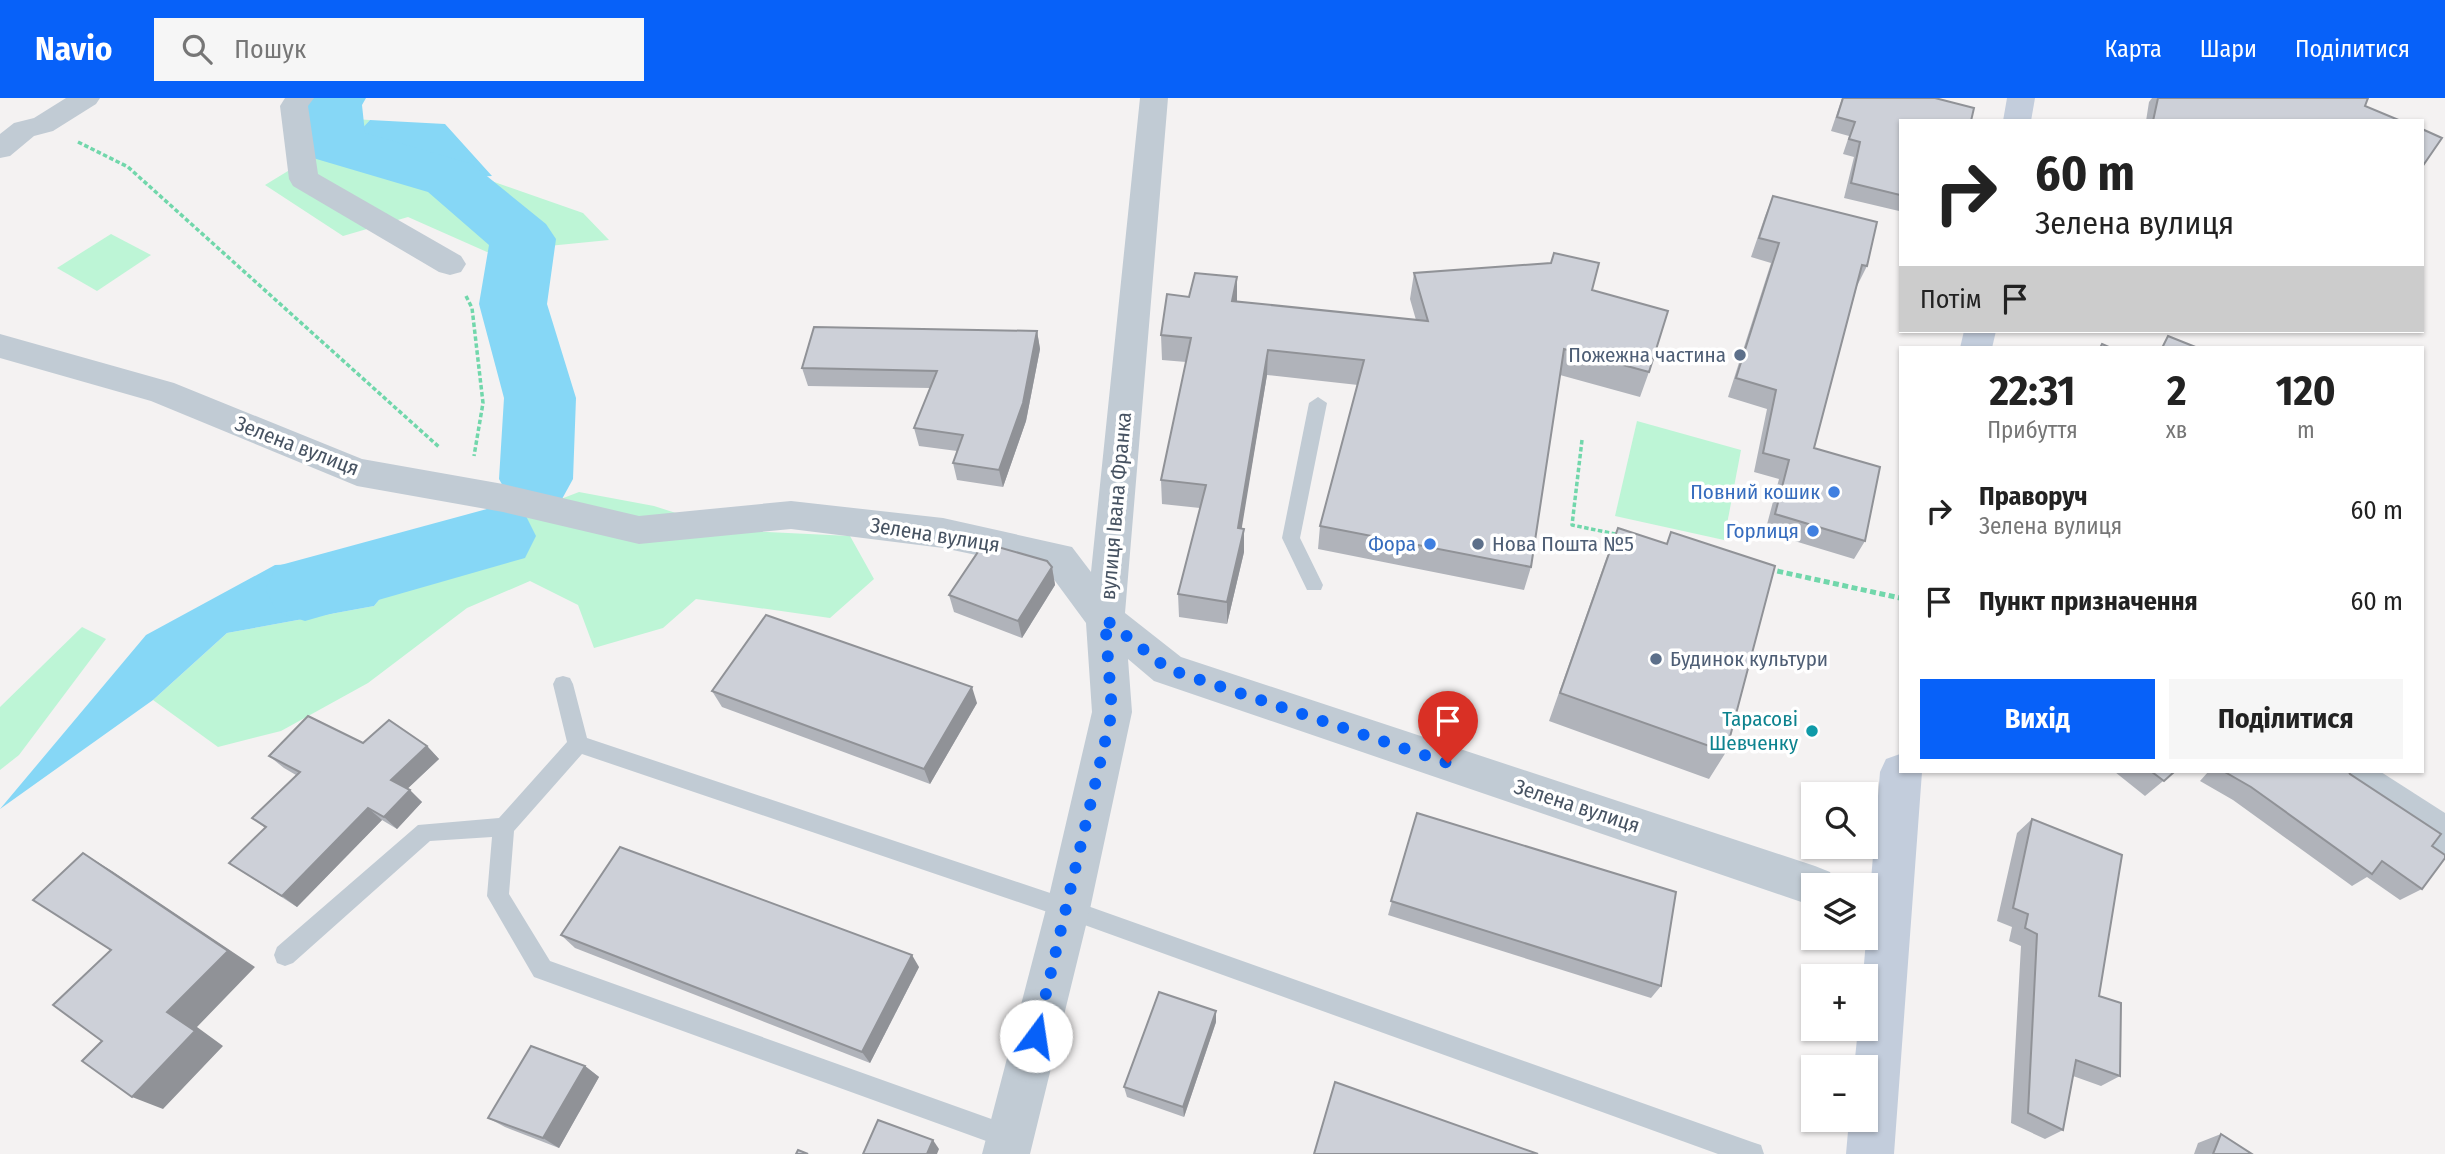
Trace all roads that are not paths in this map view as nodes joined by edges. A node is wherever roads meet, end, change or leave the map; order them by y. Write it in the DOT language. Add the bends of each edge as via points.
graph roads {
  1 [pos="17,98"];
  2 [pos="86,98"];
  3 [pos="300,98"];
  4 [pos="1154,98"];
  5 [pos="2021,98"];
  6 [pos="2017,119"];
  7 [pos="33,127"];
  8 [pos="0,149"];
  9 [pos="450,264"];
  10 [pos="0,346"];
  11 [pos="1318,403"];
  12 [pos="1314,585"];
  13 [pos="1105,619"];
  14 [pos="563,684"];
  15 [pos="578,744"];
  16 [pos="1901,773"];
  17 [pos="2349,773"];
  18 [pos="504,827"];
  19 [pos="2445,836"];
  20 [pos="1801,881"];
  21 [pos="1879,907"];
  22 [pos="1068,909"];
  23 [pos="285,955"];
  24 [pos="1008,1146"];
  25 [pos="1752,1154"];
  26 [pos="1870,1154"];
  1 -- 7 [label="street"];
  2 -- 7 [label="street"];
  3 -- 9 [label="street" via="294,106 304,180"];
  4 -- 13 [label="street, вулиця Івана Франка"];
  5 -- 6 [label="street"];
  7 -- 8 [label="street"];
  10 -- 13 [label="street, Зелена вулиця" via="162,392 357,472 503,498 639,530 791,515 943,533 1059,558"];
  11 -- 12 [label="lane" via="1291,538"];
  13 -- 20 [label="street, Зелена вулиця" via="1168,669"];
  13 -- 22 [label="street, вулиця Івана Франка" via="1112,712"];
  14 -- 15 [label="lane"];
  15 -- 18 [label="lane"];
  15 -- 22 [label="lane"];
  16 -- 21 [label="street"];
  17 -- 19 [label="street"];
  18 -- 23 [label="lane" via="425,832"];
  18 -- 24 [label="lane" via="498,896 542,970"];
  21 -- 26 [label="street"];
  22 -- 24 [label="street, вулиця Івана Франка"];
  22 -- 25 [label="lane"];
}
